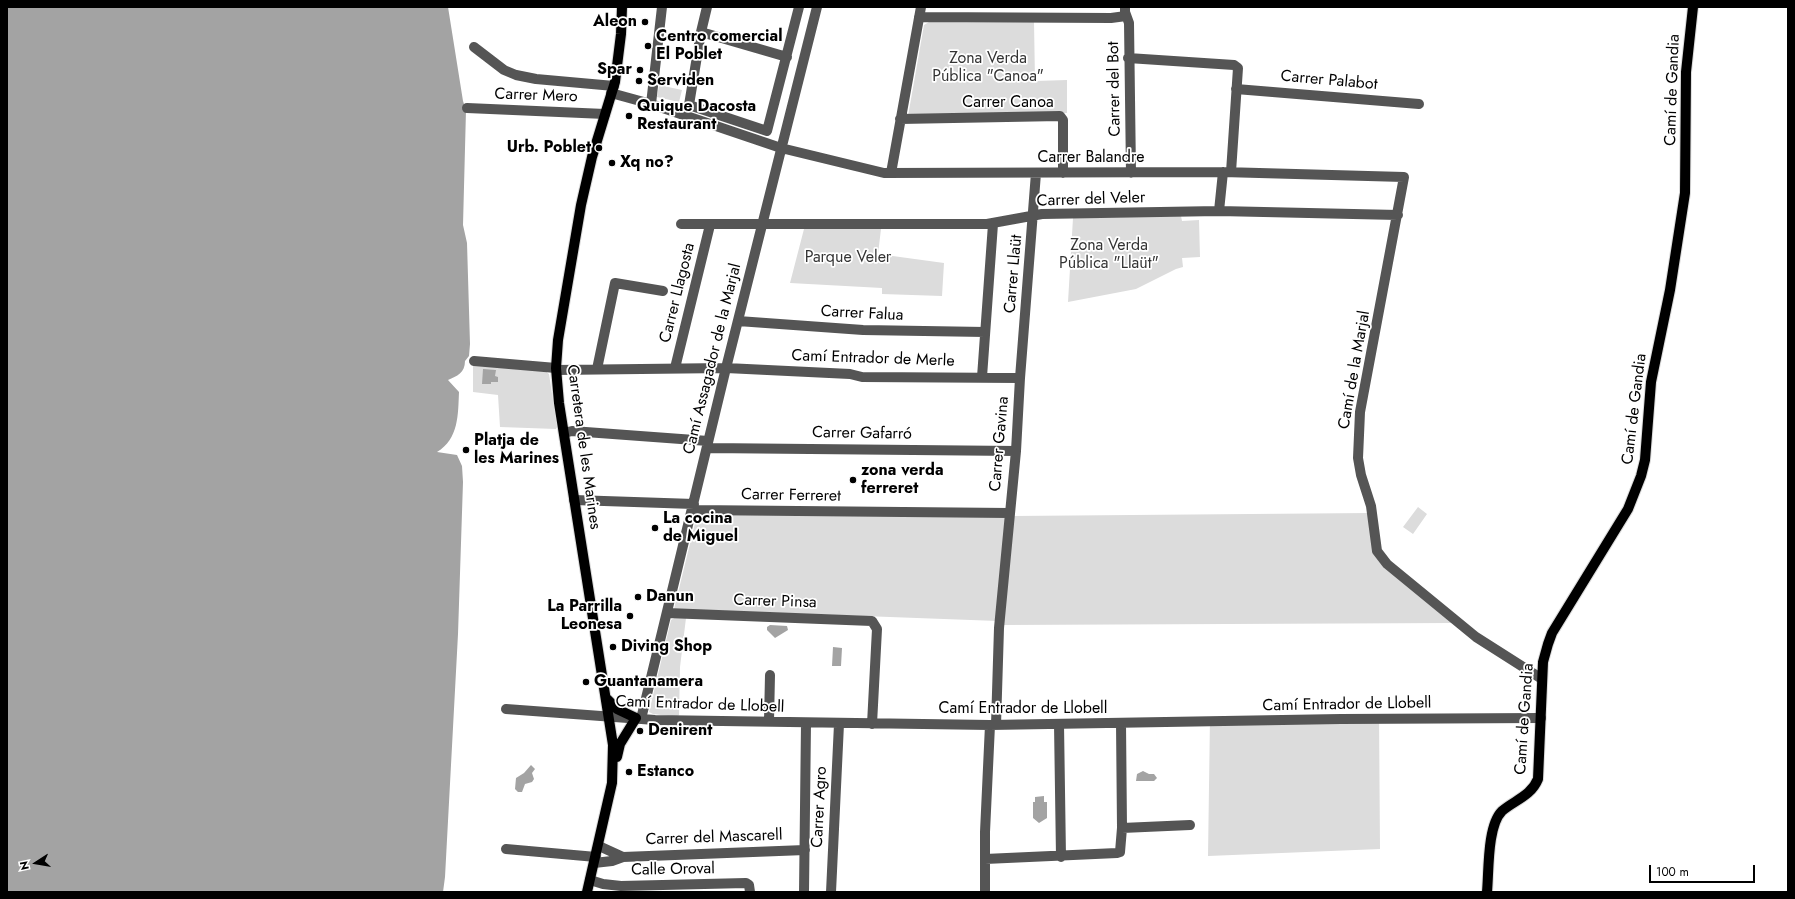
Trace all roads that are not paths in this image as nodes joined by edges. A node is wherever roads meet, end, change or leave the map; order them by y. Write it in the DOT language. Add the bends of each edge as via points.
graph roads {
  1 [pos="622,7"];
  2 [pos="662,7"];
  3 [pos="707,7"];
  4 [pos="799,7"];
  5 [pos="817,7"];
  6 [pos="1693,7"];
  7 [pos="1126,11"];
  8 [pos="920,12"];
  9 [pos="701,32"];
  10 [pos="474,47"];
  11 [pos="787,57"];
  12 [pos="1128,58"];
  13 [pos="1236,89"];
  14 [pos="613,90"];
  15 [pos="651,104"];
  16 [pos="1419,104"];
  17 [pos="467,108"];
  18 [pos="605,114"];
  19 [pos="900,119"];
  20 [pos="781,148"];
  21 [pos="1227,172"];
  22 [pos="891,173"];
  23 [pos="1036,173"];
  24 [pos="1063,173"];
  25 [pos="1131,173"];
  26 [pos="1404,177"];
  27 [pos="1219,211"];
  28 [pos="1398,215"];
  29 [pos="1034,216"];
  30 [pos="681,224"];
  31 [pos="762,224"];
  32 [pos="993,224"];
  33 [pos="710,225"];
  34 [pos="662,291"];
  35 [pos="738,321"];
  36 [pos="984,332"];
  37 [pos="474,361"];
  38 [pos="675,368"];
  39 [pos="726,368"];
  40 [pos="556,369"];
  41 [pos="597,370"];
  42 [pos="982,377"];
  43 [pos="1020,378"];
  44 [pos="564,433"];
  45 [pos="708,444"];
  46 [pos="1016,451"];
  47 [pos="574,500"];
  48 [pos="693,507"];
  49 [pos="1009,513"];
  50 [pos="667,613"];
  51 [pos="770,675"];
  52 [pos="1542,679"];
  53 [pos="607,699"];
  54 [pos="506,710"];
  55 [pos="610,717"];
  56 [pos="638,718"];
  57 [pos="1541,718"];
  58 [pos="769,721"];
  59 [pos="806,723"];
  60 [pos="1121,723"];
  61 [pos="839,724"];
  62 [pos="872,724"];
  63 [pos="1059,724"];
  64 [pos="993,725"];
  65 [pos="614,766"];
  66 [pos="1190,825"];
  67 [pos="1122,828"];
  68 [pos="598,846"];
  69 [pos="506,849"];
  70 [pos="805,850"];
  71 [pos="624,857"];
  72 [pos="1061,857"];
  73 [pos="985,859"];
  74 [pos="595,860"];
  75 [pos="590,880"];
  76 [pos="587,892"];
  77 [pos="750,892"];
  78 [pos="804,892"];
  79 [pos="831,892"];
  80 [pos="985,892"];
  81 [pos="1487,892"];
  1 -- 14 [label="main road, Carretera de les Marines"];
  2 -- 15 [label="street"];
  3 -- 9 [label="street"];
  4 -- 11 [label="street"];
  5 -- 20 [label="street, Camí Assagador de la Marjal"];
  6 -- 52 [label="main road, Camí de Gandia" via="1686,72 1686,193 1651,382 1645,460 1628,509 1552,633 1545,652"];
  7 -- 8 [label="street" via="1111,18"];
  7 -- 12 [label="street, Carrer del Bot" via="1129,23"];
  8 -- 19 [label="street"];
  9 -- 11 [label="street"];
  9 -- 11 [label="street" via="688,105 764,131 768,130"];
  10 -- 14 [label="street, Carrer Balandre" via="504,70 516,75"];
  12 -- 13 [label="street" via="1234,65 1238,68"];
  12 -- 25 [label="street, Carrer del Bot"];
  13 -- 16 [label="street, Carrer Palabot"];
  13 -- 21 [label="street"];
  14 -- 15 [label="street, Carrer Balandre"];
  14 -- 18 [label="main road, Carretera de les Marines"];
  15 -- 20 [label="street, Carrer Balandre"];
  17 -- 18 [label="street, Carrer Mero"];
  18 -- 40 [label="main road, Carretera de les Marines" via="581,205 558,340"];
  19 -- 22 [label="street"];
  19 -- 24 [label="street, Carrer Canoa" via="1060,116 1063,120"];
  20 -- 22 [label="street, Carrer Balandre"];
  20 -- 31 [label="street, Camí Assagador de la Marjal"];
  21 -- 25 [label="street, Carrer Balandre"];
  21 -- 26 [label="street, Carrer Balandre"];
  21 -- 27 [label="street"];
  22 -- 23 [label="street, Carrer Balandre"];
  23 -- 24 [label="street, Carrer Balandre"];
  23 -- 29 [label="street, Carrer Llaüt"];
  24 -- 25 [label="street, Carrer Balandre"];
  26 -- 28 [label="street, Camí de la Marjal"];
  27 -- 28 [label="street, Carrer del Veler"];
  27 -- 29 [label="street, Carrer del Veler"];
  28 -- 52 [label="street, Camí de la Marjal" via="1360,412 1358,458 1370,500 1377,551 1387,564 1476,637"];
  29 -- 32 [label="street, Carrer del Veler"];
  29 -- 43 [label="street, Carrer Llaüt"];
  30 -- 33 [label="street, Carrer Llagosta"];
  31 -- 32 [label="street, Carrer del Veler"];
  31 -- 33 [label="street, Carrer Llagosta"];
  31 -- 35 [label="street, Camí Assagador de la Marjal"];
  32 -- 36 [label="street"];
  33 -- 38 [label="street, Carrer Llagosta"];
  34 -- 41 [label="street" via="615,283"];
  35 -- 36 [label="street, Carrer Falua" via="863,330"];
  35 -- 39 [label="street, Camí Assagador de la Marjal"];
  36 -- 42 [label="street"];
  37 -- 40 [label="street, Camí Entrador de Merle"];
  38 -- 39 [label="street, Camí Entrador de Merle"];
  38 -- 41 [label="street, Camí Entrador de Merle"];
  39 -- 42 [label="street, Camí Entrador de Merle" via="850,374 862,377"];
  39 -- 45 [label="street, Camí Assagador de la Marjal"];
  40 -- 41 [label="street, Camí Entrador de Merle"];
  40 -- 44 [label="main road, Carretera de les Marines"];
  42 -- 43 [label="street, Camí Entrador de Merle"];
  43 -- 46 [label="street, Carrer Gavina"];
  44 -- 45 [label="street, Carrer Gafarró" via="572,431"];
  44 -- 47 [label="main road, Carretera de les Marines"];
  45 -- 46 [label="street, Carrer Gafarró"];
  45 -- 48 [label="street, Camí Assagador de la Marjal"];
  46 -- 49 [label="street, Carrer Gavina"];
  47 -- 48 [label="street, Carrer Ferreret"];
  47 -- 53 [label="main road, Carretera de les Marines"];
  48 -- 49 [label="street, Carrer Ferreret"];
  48 -- 50 [label="street, Camí Assagador de la Marjal"];
  49 -- 64 [label="street, Carrer Gavina"];
  50 -- 56 [label="street, Camí Assagador de la Marjal"];
  50 -- 62 [label="street, Carrer Pinsa" via="872,621 877,629"];
  51 -- 58 [label="street"];
  52 -- 57 [label="main road, Camí de Gandia"];
  53 -- 55 [label="main road, Carretera de les Marines"];
  53 -- 56 [label="main road" via="617,709"];
  54 -- 55 [label="street, Camí Entrador de Llobell"];
  55 -- 56 [label="street, Camí Entrador de Llobell"];
  55 -- 65 [label="main road, Carretera de les Marines"];
  56 -- 58 [label="street, Camí Entrador de Llobell"];
  56 -- 65 [label="main road" via="620,744"];
  57 -- 60 [label="street, Camí Entrador de Llobell"];
  57 -- 81 [label="main road, Camí de Gandia" via="1538,779 1527,795 1496,819"];
  58 -- 59 [label="street, Camí Entrador de Llobell"];
  59 -- 61 [label="street, Camí Entrador de Llobell"];
  59 -- 70 [label="street"];
  60 -- 63 [label="street, Camí Entrador de Llobell"];
  60 -- 67 [label="street"];
  61 -- 62 [label="street, Camí Entrador de Llobell"];
  61 -- 79 [label="street, Carrer Agro"];
  62 -- 64 [label="street, Camí Entrador de Llobell"];
  63 -- 64 [label="street, Camí Entrador de Llobell"];
  63 -- 72 [label="street"];
  64 -- 73 [label="street, Carrer Gavina"];
  65 -- 68 [label="main road, Carretera de les Marines"];
  66 -- 67 [label="street"];
  67 -- 72 [label="street" via="1122,849 1117,853"];
  68 -- 71 [label="street, Carrer del Mascarell"];
  68 -- 74 [label="main road, Carretera de les Marines"];
  69 -- 74 [label="street, Carrer del Mascarell"];
  70 -- 71 [label="street, Carrer del Mascarell"];
  70 -- 78 [label="street"];
  71 -- 74 [label="street, Carrer del Mascarell" via="612,861"];
  72 -- 73 [label="street"];
  73 -- 80 [label="street, Carrer Gavina"];
  74 -- 75 [label="main road, Carretera de les Marines"];
  75 -- 76 [label="main road, Carretera de les Marines"];
  75 -- 77 [label="street, Calle Oroval" via="621,886 746,883"];
}
